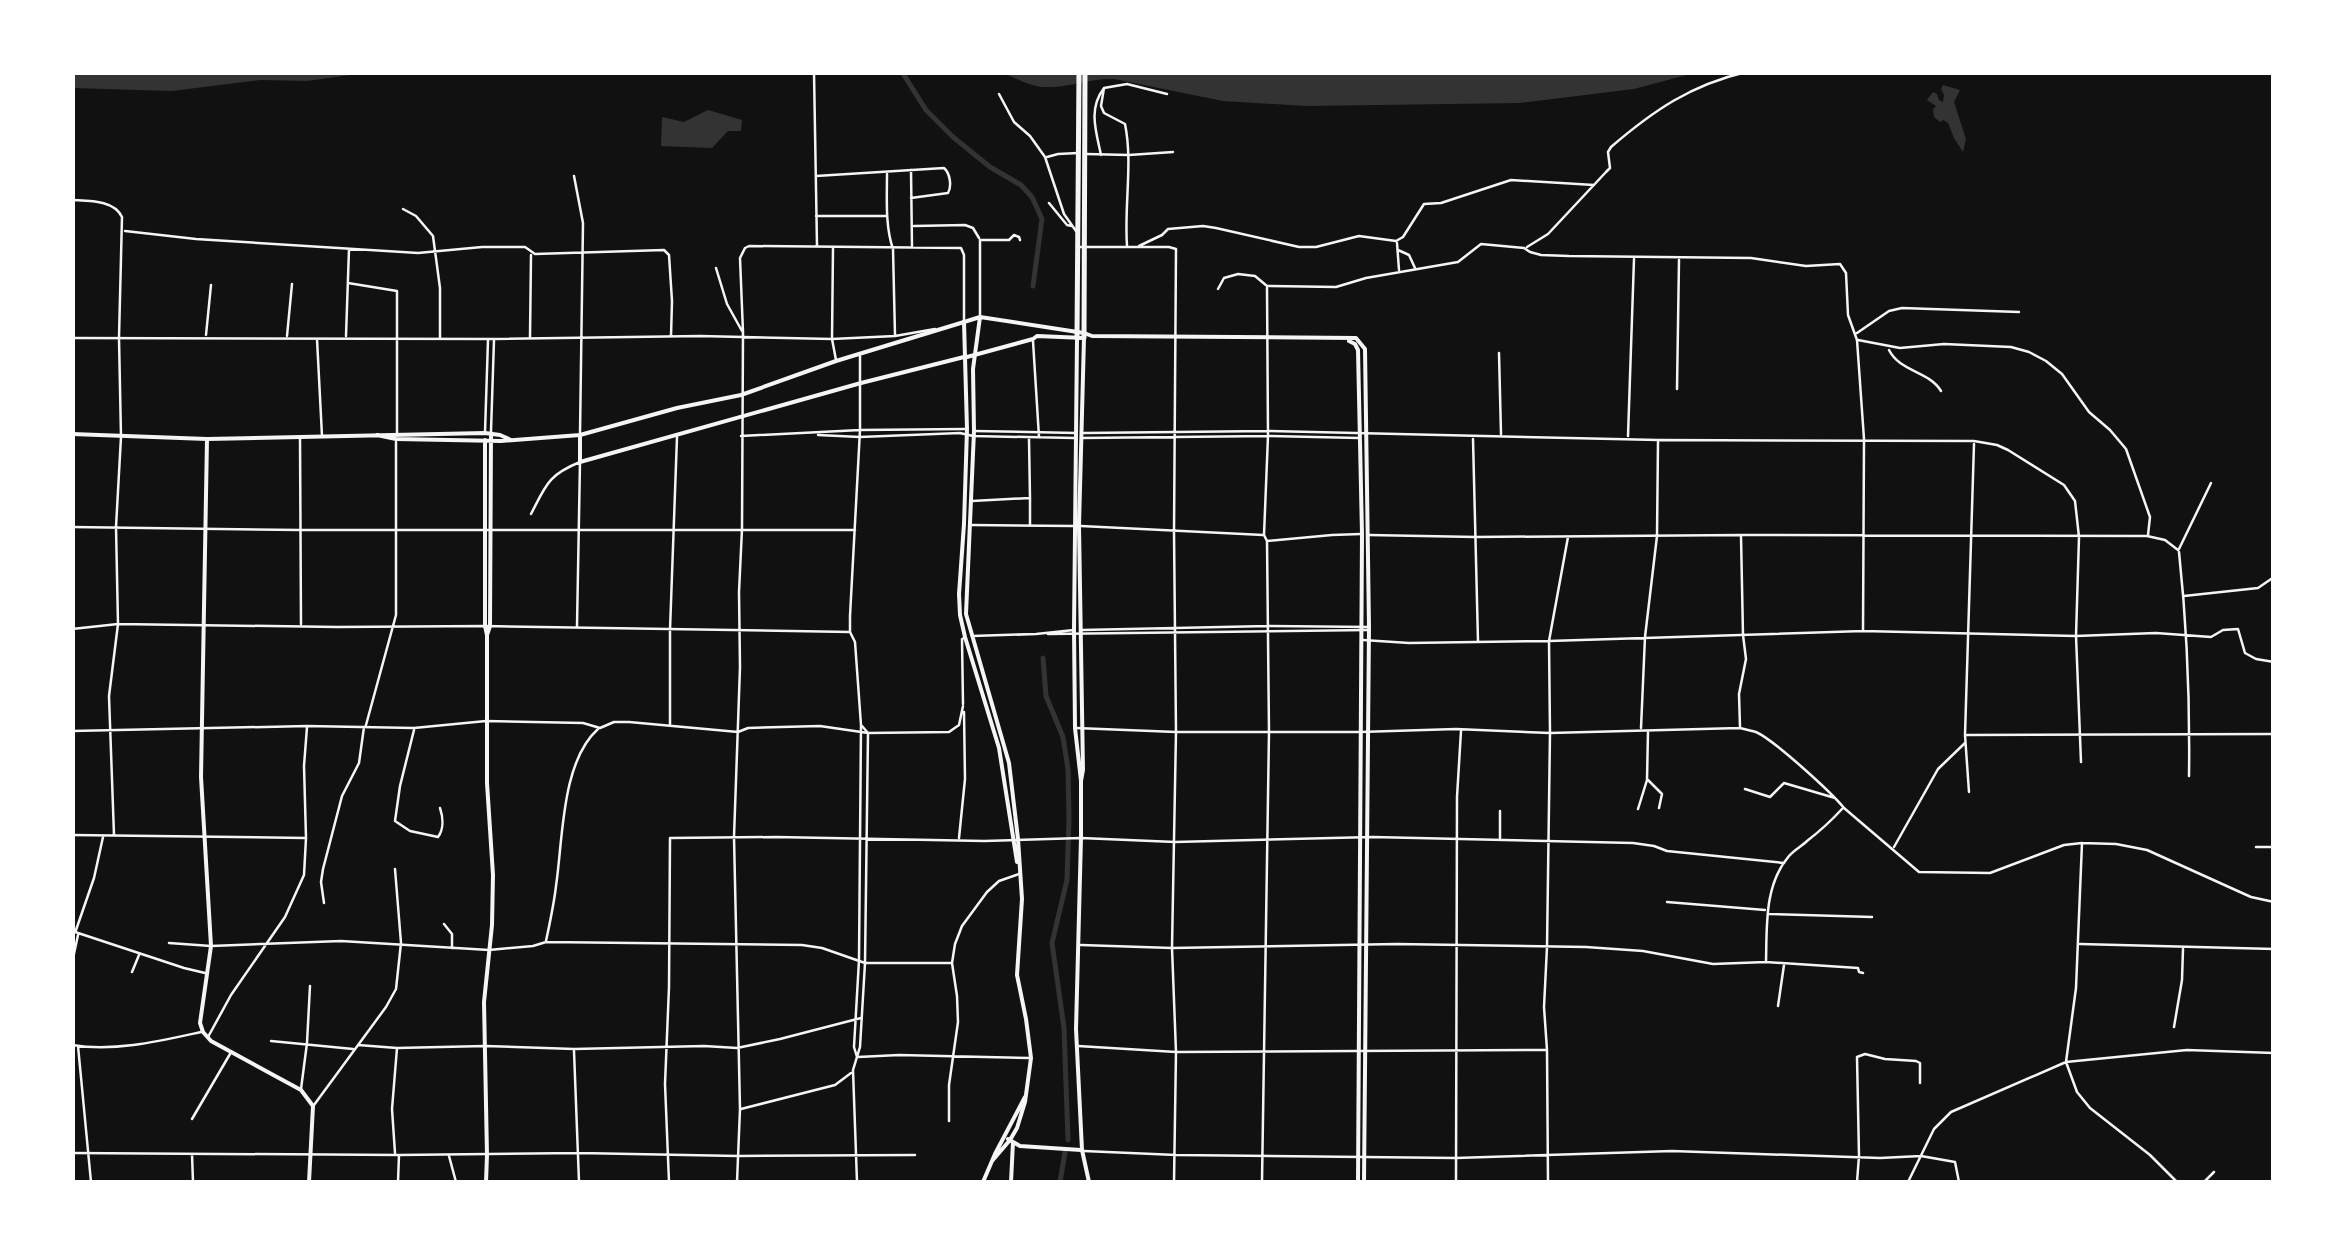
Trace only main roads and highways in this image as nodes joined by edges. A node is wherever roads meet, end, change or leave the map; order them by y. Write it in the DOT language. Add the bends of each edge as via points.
graph roads {
  1 [pos="1082,72"];
  2 [pos="1083,335"];
  1 -- 2 [label="main road"];
}
